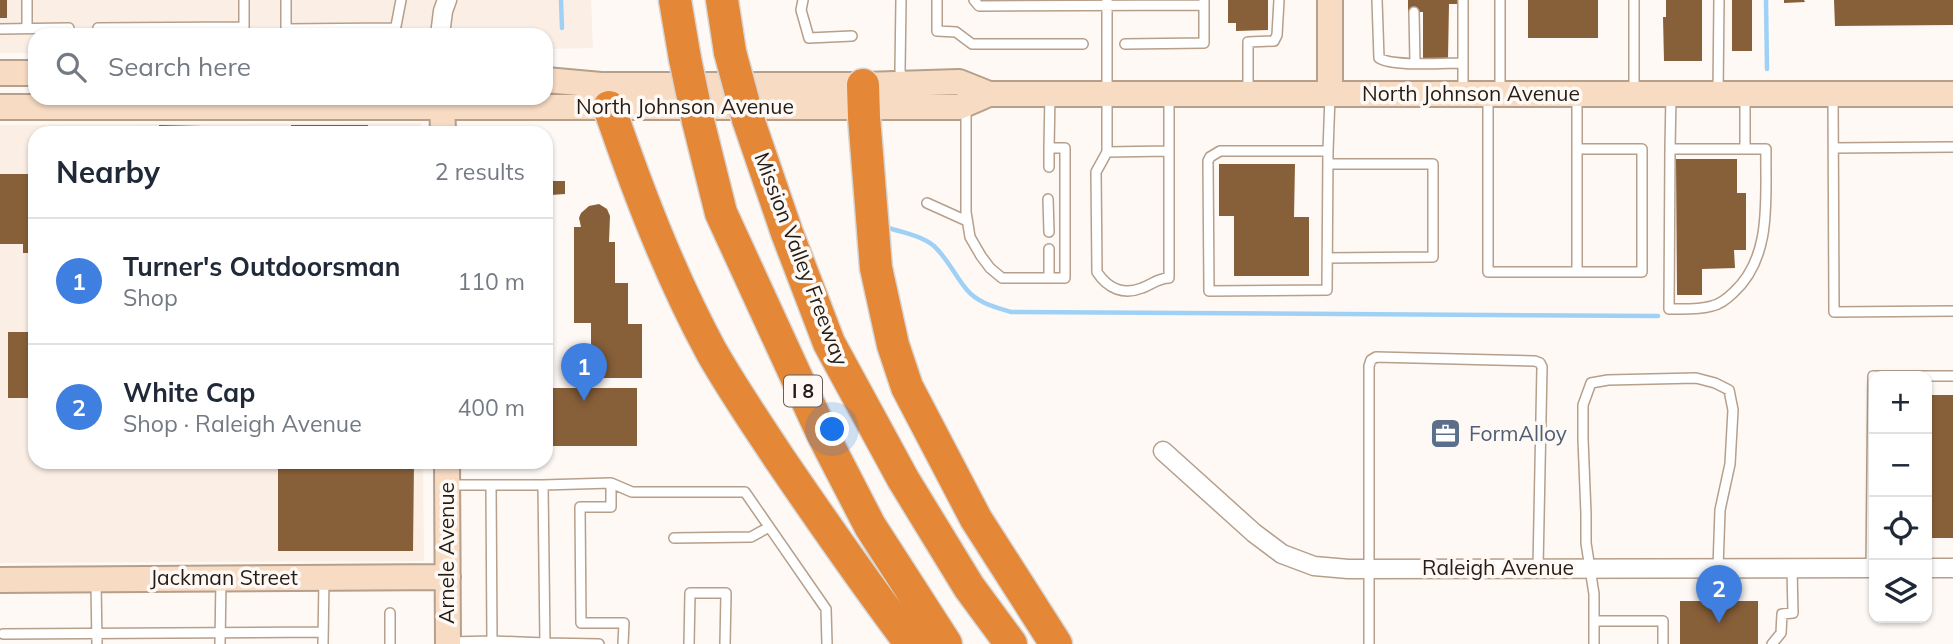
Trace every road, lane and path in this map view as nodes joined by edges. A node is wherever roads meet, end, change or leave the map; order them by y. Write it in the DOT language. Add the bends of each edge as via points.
graph roads {
  1 [pos="27,0"];
  2 [pos="244,0"];
  3 [pos="286,0"];
  4 [pos="401,0"];
  5 [pos="447,0"];
  6 [pos="675,0"];
  7 [pos="722,0"];
  8 [pos="803,0"];
  9 [pos="901,0"];
  10 [pos="937,0"];
  11 [pos="974,0"];
  12 [pos="1279,0"];
  13 [pos="1330,0"];
  14 [pos="1377,0"];
  15 [pos="1463,0"];
  16 [pos="1500,0"];
  17 [pos="1634,0"];
  18 [pos="1719,0"];
  19 [pos="1107,3"];
  20 [pos="1204,3"];
  21 [pos="1415,12"];
  22 [pos="244,28"];
  23 [pos="286,28"];
  24 [pos="393,28"];
  25 [pos="441,28"];
  26 [pos="0,29"];
  27 [pos="27,29"];
  28 [pos="852,36"];
  29 [pos="1083,44"];
  30 [pos="1125,44"];
  31 [pos="1415,63"];
  32 [pos="1463,63"];
  33 [pos="0,73"];
  34 [pos="28,73"];
  35 [pos="553,81"];
  36 [pos="902,83"];
  37 [pos="1050,94"];
  38 [pos="1107,94"];
  39 [pos="1169,94"];
  40 [pos="1248,94"];
  41 [pos="1330,94"];
  42 [pos="1463,94"];
  43 [pos="1494,94"];
  44 [pos="1577,94"];
  45 [pos="1634,94"];
  46 [pos="1671,94"];
  47 [pos="1718,94"];
  48 [pos="1745,94"];
  49 [pos="1833,94"];
  50 [pos="1953,94"];
  51 [pos="863,96"];
  52 [pos="978,98"];
  53 [pos="221,105"];
  54 [pos="442,105"];
  55 [pos="526,105"];
  56 [pos="0,107"];
  57 [pos="609,107"];
  58 [pos="443,126"];
  59 [pos="1953,147"];
  60 [pos="1049,148"];
  61 [pos="1833,148"];
  62 [pos="1577,149"];
  63 [pos="1670,149"];
  64 [pos="1745,149"];
  65 [pos="1169,151"];
  66 [pos="1328,151"];
  67 [pos="1107,152"];
  68 [pos="1328,164"];
  69 [pos="1049,167"];
  70 [pos="1048,199"];
  71 [pos="927,203"];
  72 [pos="967,221"];
  73 [pos="1049,232"];
  74 [pos="1049,249"];
  75 [pos="1327,258"];
  76 [pos="1577,272"];
  77 [pos="1049,278"];
  78 [pos="1953,311"];
  79 [pos="1953,376"];
  80 [pos="1163,451"];
  81 [pos="447,474"];
  82 [pos="611,483"];
  83 [pos="491,485"];
  84 [pos="543,485"];
  85 [pos="769,527"];
  86 [pos="674,538"];
  87 [pos="1873,560"];
  88 [pos="1538,568"];
  89 [pos="1590,568"];
  90 [pos="1718,568"];
  91 [pos="1792,568"];
  92 [pos="1869,568"];
  93 [pos="1932,568"];
  94 [pos="1953,568"];
  95 [pos="1370,569"];
  96 [pos="448,577"];
  97 [pos="324,578"];
  98 [pos="96,579"];
  99 [pos="221,579"];
  100 [pos="0,580"];
  101 [pos="390,613"];
  102 [pos="1594,621"];
  103 [pos="220,632"];
  104 [pos="323,632"];
  105 [pos="97,633"];
  106 [pos="4,634"];
  107 [pos="492,641"];
  108 [pos="448,643"];
  109 [pos="545,643"];
  110 [pos="97,644"];
  111 [pos="220,644"];
  112 [pos="323,644"];
  113 [pos="390,644"];
  114 [pos="599,644"];
  115 [pos="623,644"];
  116 [pos="689,644"];
  117 [pos="725,644"];
  118 [pos="827,644"];
  119 [pos="911,644"];
  120 [pos="946,644"];
  121 [pos="1011,644"];
  122 [pos="1056,644"];
  123 [pos="1369,644"];
  124 [pos="1594,644"];
  125 [pos="1663,644"];
  126 [pos="1772,644"];
  1 -- 27 [label="lane"];
  2 -- 22 [label="lane"];
  3 -- 23 [label="lane"];
  4 -- 24 [label="lane"];
  5 -- 25 [label="street"];
  6 -- 120 [label="highway, I 8, bridge" via="721,213 870,526"];
  7 -- 121 [label="highway, Mission Valley Freeway / I 8, bridge" via="748,119 829,343 903,479"];
  8 -- 28 [label="lane" via="809,38"];
  9 -- 36 [label="lane"];
  10 -- 29 [label="lane" via="937,32 956,32 972,44"];
  11 -- 19 [label="lane" via="979,6"];
  12 -- 40 [label="lane" via="1274,41 1248,42"];
  13 -- 41 [label="main road"];
  14 -- 31 [label="lane" via="1379,58"];
  15 -- 32 [label="lane"];
  16 -- 43 [label="lane"];
  17 -- 45 [label="lane"];
  18 -- 47 [label="lane"];
  19 -- 20 [label="lane"];
  19 -- 38 [label="lane"];
  20 -- 30 [label="lane" via="1204,43"];
  21 -- 31 [label="lane"];
  26 -- 27 [label="lane"];
  31 -- 32 [label="lane"];
  32 -- 42 [label="lane"];
  33 -- 34 [label="main road"];
  35 -- 51 [label="main road, North Johnson Avenue"];
  36 -- 51 [label="main road, North Johnson Avenue"];
  36 -- 52 [label="main road, North Johnson Avenue" via="959,82"];
  37 -- 38 [label="main road, North Johnson Avenue"];
  37 -- 52 [label="main road, North Johnson Avenue"];
  37 -- 60 [label="lane"];
  38 -- 39 [label="main road, North Johnson Avenue"];
  38 -- 67 [label="lane"];
  39 -- 40 [label="main road, North Johnson Avenue"];
  39 -- 65 [label="lane"];
  40 -- 41 [label="main road, North Johnson Avenue"];
  41 -- 42 [label="main road, North Johnson Avenue"];
  41 -- 66 [label="lane"];
  42 -- 43 [label="main road, North Johnson Avenue"];
  43 -- 44 [label="main road, North Johnson Avenue"];
  43 -- 76 [label="lane" via="1488,272"];
  44 -- 45 [label="main road, North Johnson Avenue"];
  44 -- 62 [label="lane"];
  45 -- 46 [label="main road, North Johnson Avenue"];
  46 -- 47 [label="main road, North Johnson Avenue"];
  46 -- 63 [label="lane"];
  47 -- 48 [label="main road, North Johnson Avenue"];
  48 -- 49 [label="main road, North Johnson Avenue"];
  48 -- 64 [label="lane"];
  49 -- 50 [label="main road, North Johnson Avenue"];
  49 -- 61 [label="lane"];
  51 -- 52 [label="main road, North Johnson Avenue" via="959,107"];
  51 -- 57 [label="main road, North Johnson Avenue"];
  51 -- 122 [label="highway" via="876,268 892,345 907,387 976,519"];
  52 -- 72 [label="lane"];
  53 -- 56 [label="main road, North Johnson Avenue"];
  54 -- 58 [label="main road"];
  55 -- 57 [label="main road, North Johnson Avenue"];
  57 -- 119 [label="highway" via="661,248 713,353 811,506"];
  59 -- 61 [label="lane"];
  60 -- 69 [label="lane"];
  60 -- 77 [label="lane" via="1065,148 1065,278"];
  61 -- 78 [label="lane" via="1834,312"];
  62 -- 76 [label="lane"];
  62 -- 76 [label="lane" via="1642,149 1642,272"];
  63 -- 64 [label="lane"];
  63 -- 64 [label="lane" via="1669,309 1713,306 1726,299 1752,270 1764,231 1766,149"];
  65 -- 67 [label="lane"];
  65 -- 67 [label="lane" via="1169,278 1124,291 1102,281 1097,272 1096,172"];
  66 -- 68 [label="lane"];
  66 -- 75 [label="lane" via="1220,151 1210,157 1209,290 1327,290"];
  68 -- 75 [label="lane"];
  68 -- 75 [label="lane" via="1433,164 1433,257"];
  70 -- 73 [label="lane"];
  71 -- 72 [label="lane"];
  72 -- 77 [label="lane" via="981,256 1002,278"];
  74 -- 77 [label="lane"];
  79 -- 87 [label="lane" via="1873,376"];
  80 -- 95 [label="street, Raleigh Avenue" via="1282,554 1314,566"];
  81 -- 83 [label="lane"];
  81 -- 96 [label="main road, Arnele Avenue"];
  82 -- 84 [label="lane"];
  82 -- 85 [label="lane" via="632,492 745,492"];
  82 -- 115 [label="lane" via="611,507 580,507 580,623 624,623"];
  83 -- 84 [label="lane"];
  83 -- 107 [label="lane"];
  84 -- 109 [label="lane"];
  85 -- 86 [label="lane" via="751,537"];
  85 -- 118 [label="lane" via="826,610"];
  88 -- 89 [label="street, Raleigh Avenue"];
  88 -- 95 [label="street, Raleigh Avenue"];
  88 -- 95 [label="lane" via="1539,363 1376,357 1369,366"];
  89 -- 90 [label="street, Raleigh Avenue"];
  89 -- 90 [label="lane" via="1583,405 1591,383 1696,378 1730,390 1733,410"];
  89 -- 102 [label="lane"];
  90 -- 91 [label="street, Raleigh Avenue"];
  91 -- 92 [label="street, Raleigh Avenue"];
  91 -- 126 [label="lane" via="1793,614 1782,614 1781,633"];
  93 -- 94 [label="street"];
  95 -- 123 [label="lane"];
  96 -- 97 [label="main road, Jackman Street"];
  96 -- 108 [label="main road, Arnele Avenue"];
  97 -- 99 [label="main road, Jackman Street"];
  97 -- 104 [label="lane"];
  98 -- 99 [label="main road, Jackman Street"];
  98 -- 100 [label="main road, Jackman Street"];
  98 -- 105 [label="lane"];
  99 -- 103 [label="lane"];
  101 -- 113 [label="lane"];
  102 -- 124 [label="lane"];
  102 -- 125 [label="lane" via="1663,621"];
  103 -- 104 [label="lane"];
  103 -- 105 [label="lane"];
  103 -- 111 [label="lane"];
  104 -- 112 [label="lane"];
  105 -- 106 [label="lane"];
  105 -- 110 [label="lane"];
  107 -- 108 [label="lane"];
  107 -- 109 [label="lane"];
  109 -- 114 [label="lane"];
  116 -- 117 [label="lane" via="690,593 726,593"];
}
